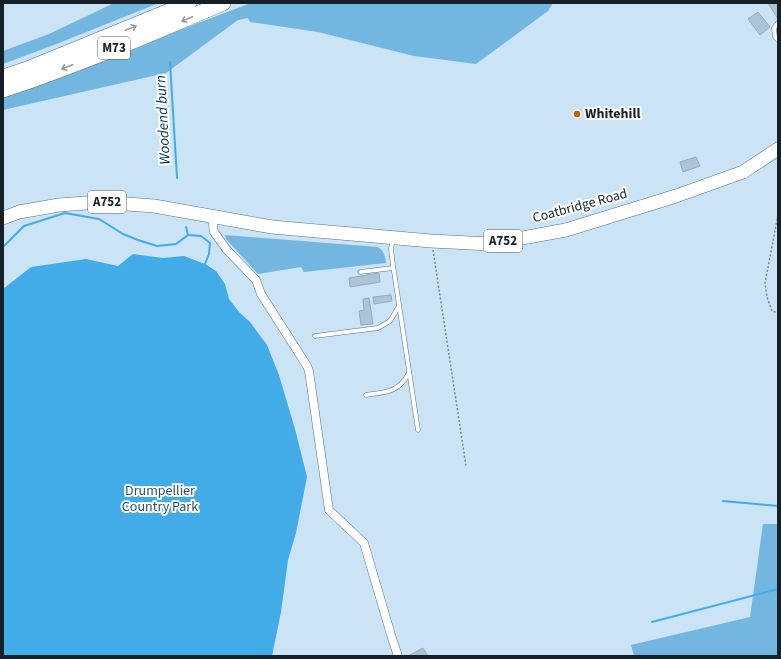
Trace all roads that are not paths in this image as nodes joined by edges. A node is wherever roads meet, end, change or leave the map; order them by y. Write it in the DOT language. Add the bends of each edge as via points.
graph roads {
  1 [pos="189,3"];
  2 [pos="223,3"];
  3 [pos="778,23"];
  4 [pos="778,40"];
  5 [pos="3,77"];
  6 [pos="3,90"];
  7 [pos="778,149"];
  8 [pos="212,217"];
  9 [pos="3,218"];
  10 [pos="393,238"];
  11 [pos="393,268"];
  12 [pos="360,272"];
  13 [pos="399,306"];
  14 [pos="315,336"];
  15 [pos="409,373"];
  16 [pos="366,395"];
  17 [pos="418,430"];
  18 [pos="398,656"];
  5 -- 1 [label="highway, M73, one-way"];
  2 -- 6 [label="highway, M73, one-way"];
  3 -- 4 [label="lane" via="774,28"];
  7 -- 10 [label="main road, Coatbridge Road / A752" via="743,172 566,230 490,244"];
  8 -- 9 [label="main road, A752" via="154,206 100,202 59,205 18,212"];
  8 -- 10 [label="main road, Coatbridge Road / A752" via="272,227"];
  8 -- 18 [label="street" via="214,232 227,250 256,280 261,294 307,366 329,510 364,543"];
  10 -- 11 [label="lane"];
  11 -- 12 [label="lane"];
  11 -- 13 [label="lane"];
  13 -- 14 [label="lane" via="390,321 378,328"];
  13 -- 15 [label="lane"];
  15 -- 16 [label="lane" via="405,381 392,391"];
  15 -- 17 [label="lane"];
}
